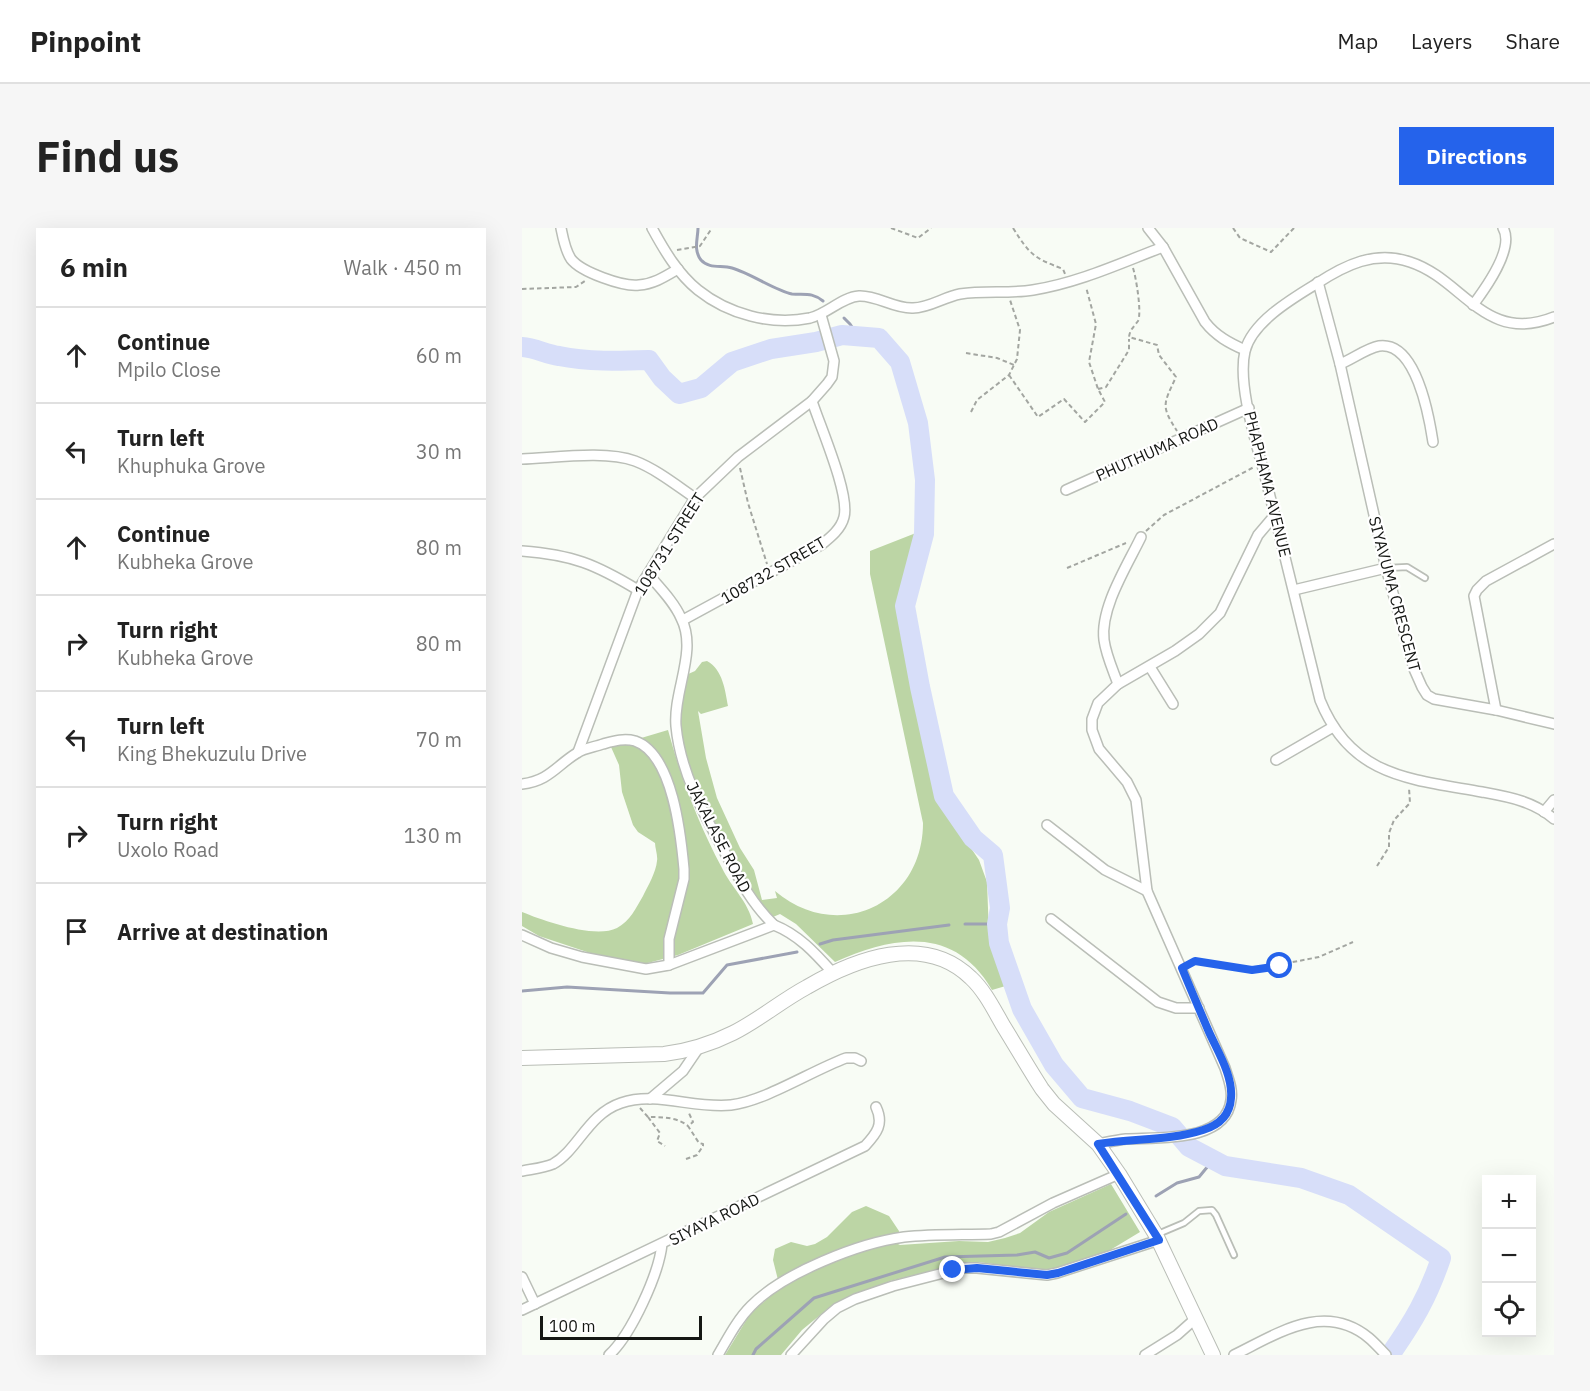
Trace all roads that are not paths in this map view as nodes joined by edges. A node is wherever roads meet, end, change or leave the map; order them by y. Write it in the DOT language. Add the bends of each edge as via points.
graph roads {
  1 [pos="561,228"];
  2 [pos="652,228"];
  3 [pos="1503,228"];
  4 [pos="1154,230"];
  5 [pos="1163,247"];
  6 [pos="678,269"];
  7 [pos="1318,282"];
  8 [pos="1473,305"];
  9 [pos="821,315"];
  10 [pos="1554,317"];
  11 [pos="1245,350"];
  12 [pos="1340,364"];
  13 [pos="812,401"];
  14 [pos="1249,408"];
  15 [pos="1433,442"];
  16 [pos="522,459"];
  17 [pos="1066,490"];
  18 [pos="695,498"];
  19 [pos="1275,515"];
  20 [pos="1141,537"];
  21 [pos="1554,544"];
  22 [pos="522,550"];
  23 [pos="1386,568"];
  24 [pos="648,574"];
  25 [pos="1425,579"];
  26 [pos="638,590"];
  27 [pos="1294,590"];
  28 [pos="683,620"];
  29 [pos="1150,667"];
  30 [pos="1118,684"];
  31 [pos="1173,704"];
  32 [pos="1496,710"];
  33 [pos="1554,724"];
  34 [pos="1333,728"];
  35 [pos="578,752"];
  36 [pos="1276,760"];
  37 [pos="522,784"];
  38 [pos="1554,800"];
  39 [pos="1544,812"];
  40 [pos="1554,819"];
  41 [pos="1047,825"];
  42 [pos="1147,891"];
  43 [pos="1051,919"];
  44 [pos="774,925"];
  45 [pos="522,935"];
  46 [pos="669,965"];
  47 [pos="832,974"];
  48 [pos="1199,1008"];
  49 [pos="700,1046"];
  50 [pos="522,1058"];
  51 [pos="861,1061"];
  52 [pos="650,1099"];
  53 [pos="876,1107"];
  54 [pos="1098,1144"];
  55 [pos="522,1171"];
  56 [pos="1119,1174"];
  57 [pos="1157,1238"];
  58 [pos="662,1244"];
  59 [pos="1234,1254"];
  60 [pos="522,1277"];
  61 [pos="535,1304"];
  62 [pos="522,1310"];
  63 [pos="1195,1319"];
  64 [pos="1162,1345"];
  65 [pos="609,1355"];
  66 [pos="718,1355"];
  67 [pos="791,1355"];
  68 [pos="1145,1355"];
  69 [pos="1167,1355"];
  70 [pos="1213,1355"];
  71 [pos="1234,1355"];
  72 [pos="1386,1355"];
  1 -- 6 [label="street" via="572,260 595,274 638,286 660,280"];
  2 -- 6 [label="street"];
  3 -- 8 [label="street" via="1506,243 1490,282"];
  4 -- 5 [label="street"];
  5 -- 9 [label="street" via="1084,277 1030,290 964,294 916,308 859,296"];
  5 -- 11 [label="street" via="1205,322 1226,341"];
  6 -- 9 [label="street" via="709,298 751,316 790,320"];
  7 -- 8 [label="street" via="1363,260 1395,258 1412,262 1436,276"];
  7 -- 11 [label="street" via="1270,315"];
  7 -- 12 [label="street, SIYAVUMA CRESCENT"];
  8 -- 10 [label="street" via="1487,315 1526,324"];
  9 -- 13 [label="street, 108731 STREET" via="834,370"];
  11 -- 14 [label="street, PHAPHAMA AVENUE" via="1243,375"];
  12 -- 15 [label="street" via="1380,346 1405,358 1415,373"];
  12 -- 23 [label="street, SIYAVUMA CRESCENT"];
  13 -- 18 [label="street, 108731 STREET" via="738,457"];
  13 -- 28 [label="street, 108732 STREET" via="845,502 843,519 834,535"];
  14 -- 17 [label="street, PHUTHUMA ROAD"];
  14 -- 19 [label="street, PHAPHAMA AVENUE"];
  16 -- 18 [label="street" via="624,458 648,467"];
  18 -- 24 [label="street, 108731 STREET"];
  19 -- 27 [label="street, PHAPHAMA AVENUE"];
  19 -- 29 [label="street" via="1258,535 1220,614 1199,634"];
  20 -- 30 [label="street" via="1104,624 1104,643"];
  21 -- 32 [label="street" via="1486,581 1474,596"];
  22 -- 26 [label="street" via="585,561"];
  23 -- 25 [label="lane" via="1407,567"];
  23 -- 27 [label="street"];
  23 -- 32 [label="street, SIYAVUMA CRESCENT" via="1414,669 1427,695"];
  24 -- 26 [label="street, 108731 STREET"];
  24 -- 28 [label="street"];
  26 -- 35 [label="street, 108731 STREET"];
  27 -- 34 [label="street, PHAPHAMA AVENUE" via="1320,700"];
  28 -- 44 [label="street, JAKALASE ROAD" via="686,648 676,708 681,754 704,815 741,883"];
  29 -- 30 [label="street"];
  29 -- 31 [label="street"];
  30 -- 42 [label="street" via="1098,703 1092,730 1099,749 1127,782 1136,800"];
  32 -- 33 [label="street, SIYAVUMA CRESCENT"];
  34 -- 36 [label="street"];
  34 -- 39 [label="street, PHAPHAMA AVENUE" via="1347,746 1379,768 1418,780 1507,796"];
  35 -- 37 [label="street" via="549,775"];
  35 -- 46 [label="street" via="615,741 639,743 654,757 668,783 677,812 684,869 669,939"];
  38 -- 39 [label="street"];
  39 -- 40 [label="street, PHAPHAMA AVENUE"];
  41 -- 42 [label="street" via="1105,870"];
  42 -- 48 [label="street"];
  43 -- 48 [label="street" via="1158,1002 1176,1008"];
  44 -- 46 [label="street"];
  44 -- 47 [label="street, JAKALASE ROAD" via="805,943"];
  45 -- 46 [label="street" via="561,951 619,966 646,969"];
  47 -- 49 [label="street" via="736,1032"];
  47 -- 54 [label="street" via="877,957 907,952 934,956 962,970 981,990 1042,1089"];
  48 -- 54 [label="street" via="1230,1086 1231,1100 1222,1121 1213,1127 1168,1138"];
  49 -- 50 [label="street" via="664,1054"];
  49 -- 52 [label="street" via="683,1071"];
  51 -- 52 [label="street" via="846,1058 741,1103"];
  52 -- 55 [label="street" via="618,1104 601,1114 559,1160"];
  53 -- 58 [label="street, SIYAYA ROAD" via="879,1129 865,1146"];
  54 -- 56 [label="street"];
  56 -- 57 [label="street"];
  56 -- 66 [label="street" via="1053,1203 999,1233 902,1238 820,1263 787,1278 752,1304"];
  57 -- 59 [label="lane" via="1199,1211 1212,1210"];
  57 -- 63 [label="street"];
  57 -- 67 [label="street" via="1047,1275 963,1268 892,1286 837,1308"];
  58 -- 61 [label="street, SIYAYA ROAD"];
  58 -- 65 [label="street" via="656,1271 637,1312"];
  60 -- 61 [label="street"];
  61 -- 62 [label="street, SIYAYA ROAD"];
  63 -- 64 [label="street"];
  63 -- 70 [label="street"];
  64 -- 68 [label="street"];
  64 -- 69 [label="street"];
  71 -- 72 [label="street" via="1290,1328 1318,1321 1352,1328"];
}
